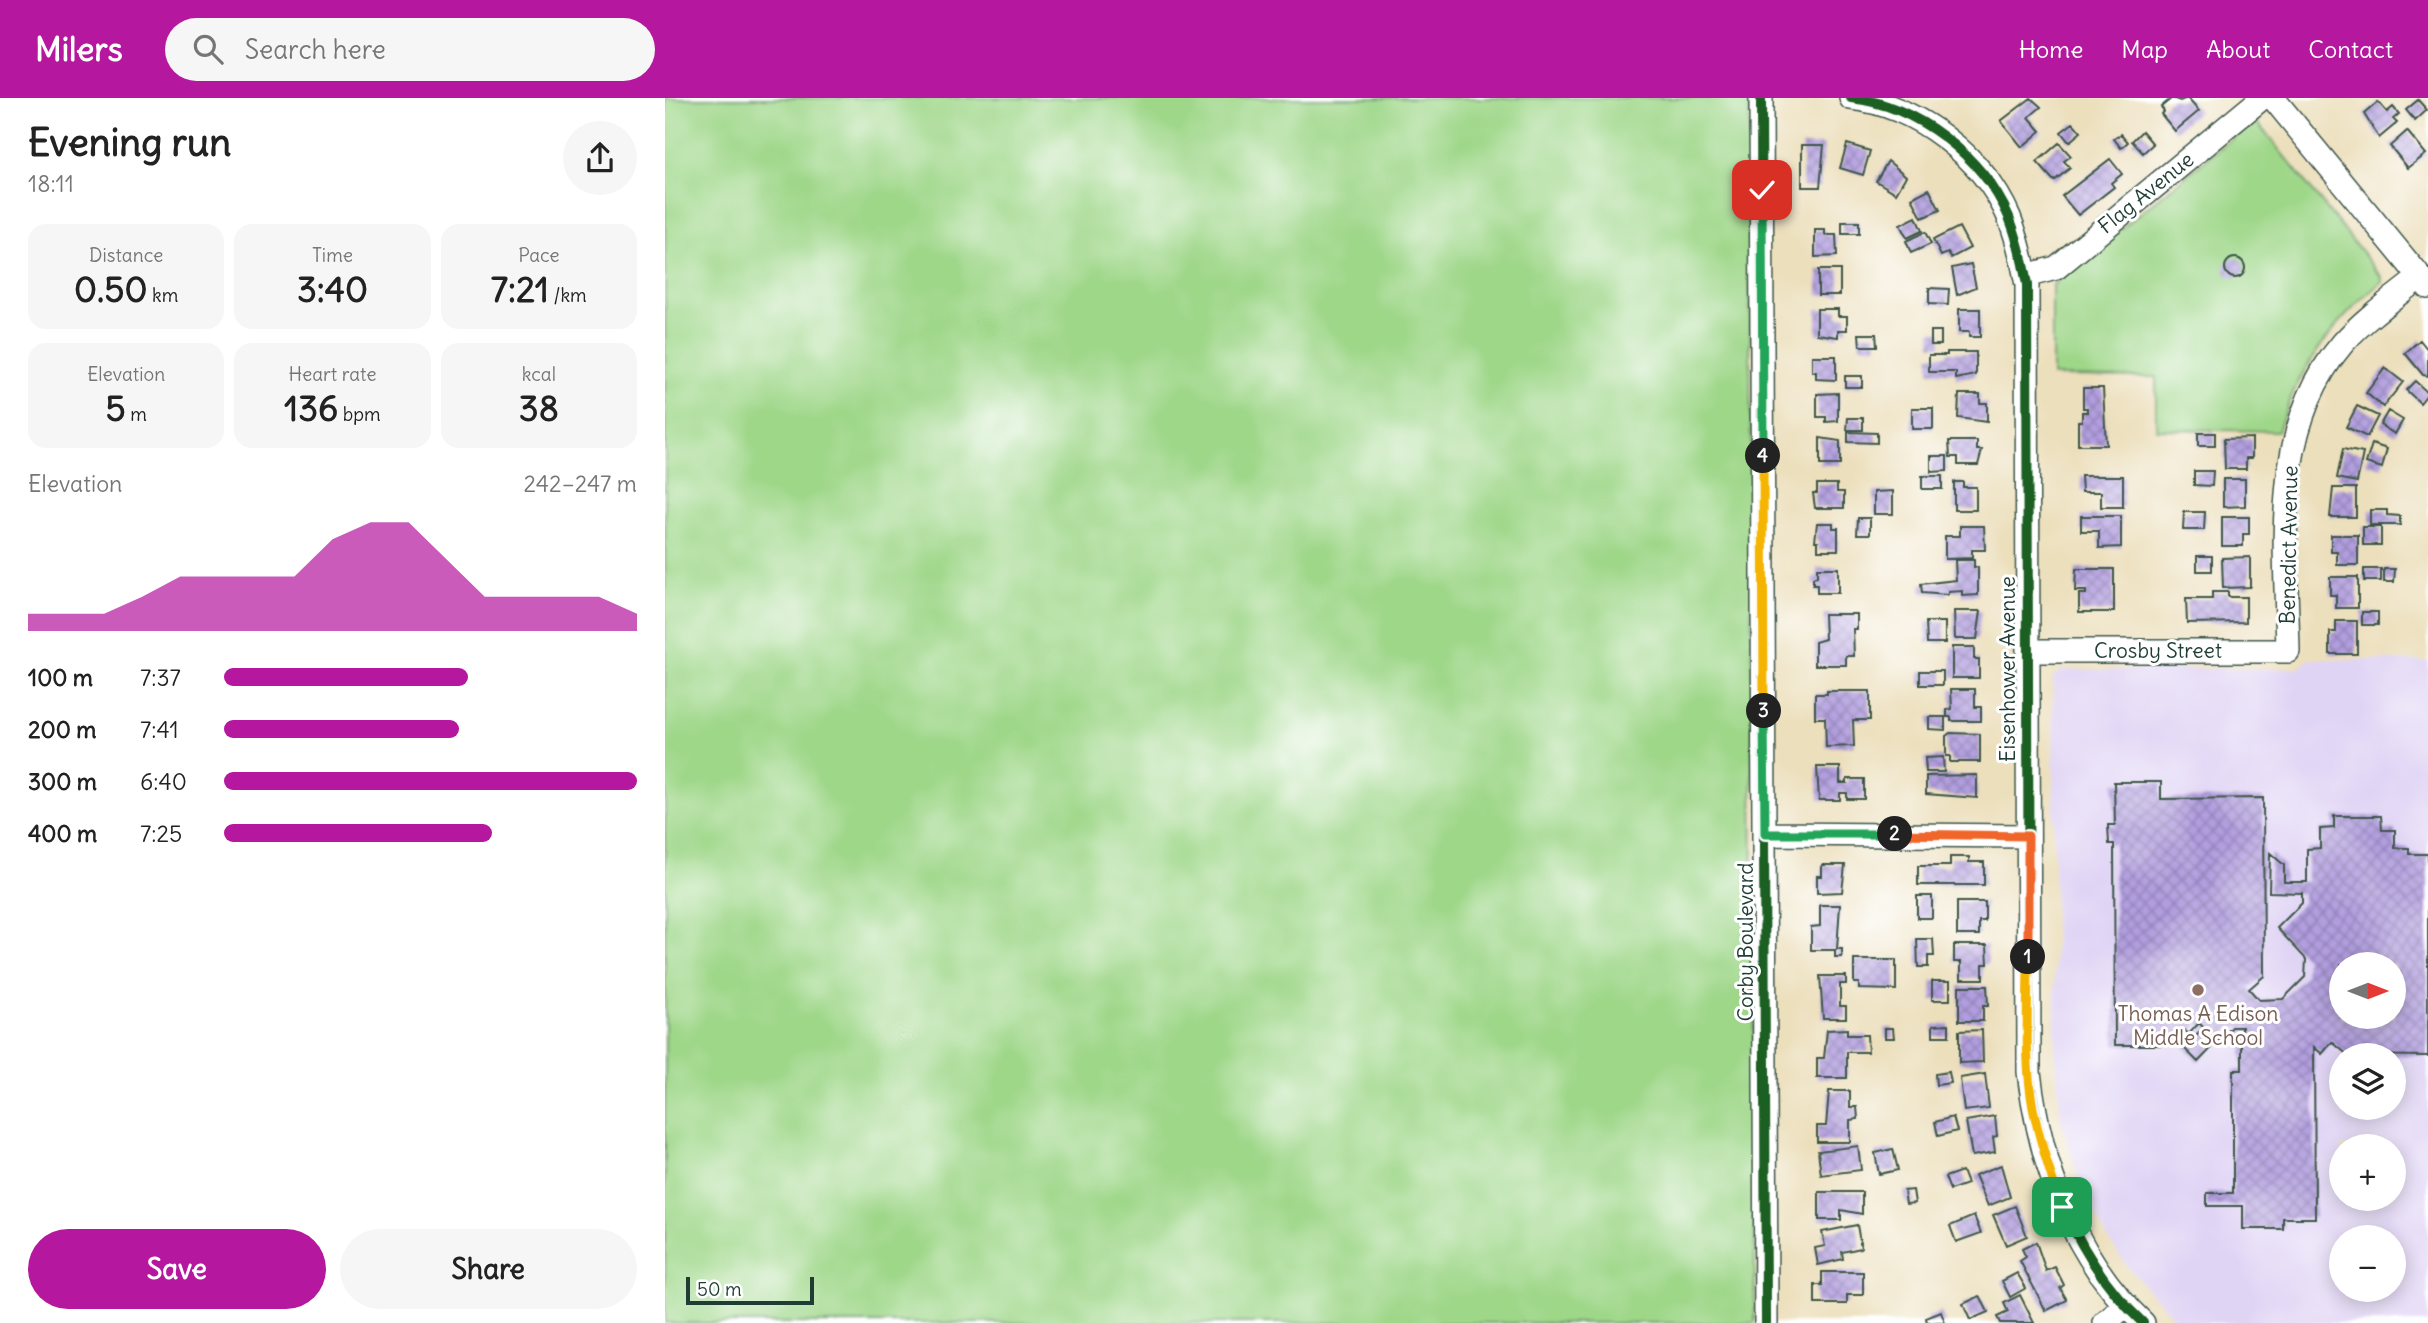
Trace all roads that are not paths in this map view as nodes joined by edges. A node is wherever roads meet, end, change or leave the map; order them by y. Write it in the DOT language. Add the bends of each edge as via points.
graph roads {
  1 [pos="1762,98"];
  2 [pos="1851,98"];
  3 [pos="2262,98"];
  4 [pos="2273,98"];
  5 [pos="2025,276"];
  6 [pos="2424,282"];
  7 [pos="2028,651"];
  8 [pos="2288,651"];
  9 [pos="1765,834"];
  10 [pos="2028,836"];
  11 [pos="2126,1305"];
  12 [pos="1766,1323"];
  13 [pos="2105,1323"];
  14 [pos="2143,1323"];
  1 -- 9 [label="street, Corby Boulevard"];
  2 -- 5 [label="street, Eisenhower Avenue" via="1931,127 1967,158 2009,217"];
  3 -- 5 [label="street, Flag Avenue" via="2056,268"];
  4 -- 6 [label="street"];
  5 -- 7 [label="street, Eisenhower Avenue"];
  6 -- 8 [label="street, Benedict Avenue" via="2343,344 2306,404 2287,491"];
  7 -- 8 [label="street, Crosby Street"];
  7 -- 10 [label="street, Eisenhower Avenue"];
  9 -- 10 [label="street"];
  9 -- 12 [label="street, Corby Boulevard"];
  10 -- 11 [label="street, Eisenhower Avenue" via="2033,1107 2062,1207 2081,1245"];
  11 -- 13 [label="street"];
  11 -- 14 [label="street, Eisenhower Avenue"];
}
